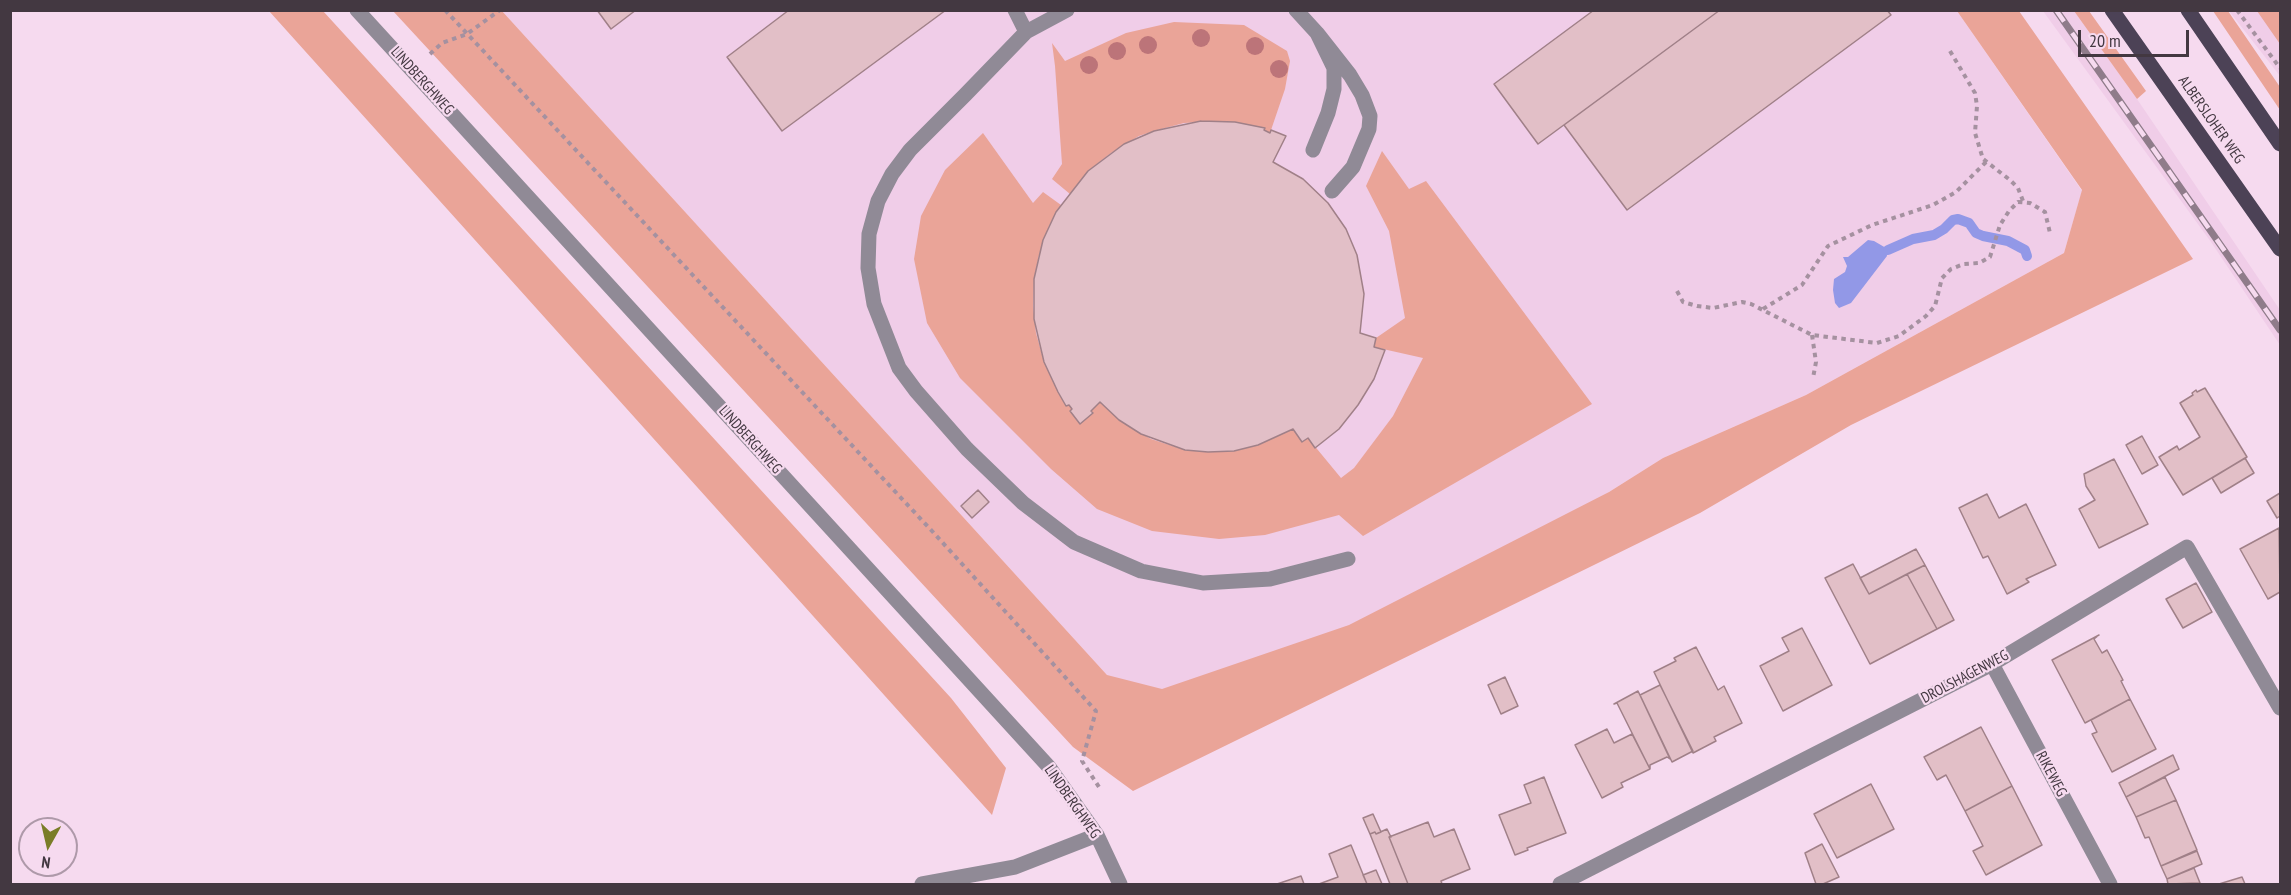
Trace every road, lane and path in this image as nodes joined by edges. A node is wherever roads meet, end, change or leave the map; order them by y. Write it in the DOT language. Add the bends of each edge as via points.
graph roads {
  1 [pos="357,10"];
  2 [pos="445,10"];
  3 [pos="500,10"];
  4 [pos="1015,10"];
  5 [pos="1067,10"];
  6 [pos="1296,10"];
  7 [pos="2112,10"];
  8 [pos="2188,10"];
  9 [pos="2237,10"];
  10 [pos="1026,32"];
  11 [pos="1317,33"];
  12 [pos="467,34"];
  13 [pos="1950,51"];
  14 [pos="2280,68"];
  15 [pos="412,70"];
  16 [pos="2280,144"];
  17 [pos="1313,150"];
  18 [pos="1987,161"];
  19 [pos="1332,190"];
  20 [pos="2023,201"];
  21 [pos="2050,233"];
  22 [pos="2280,249"];
  23 [pos="1677,291"];
  24 [pos="1763,309"];
  25 [pos="1812,335"];
  26 [pos="1813,378"];
  27 [pos="1348,559"];
  28 [pos="1992,664"];
  29 [pos="2280,708"];
  30 [pos="1097,835"];
  31 [pos="1568,883"];
  32 [pos="922,885"];
  33 [pos="1120,885"];
  34 [pos="2110,885"];
  1 -- 15 [label="street, LINDBERGHWEG"];
  2 -- 12 [label="path"];
  3 -- 12 [label="path"];
  4 -- 10 [label="street"];
  5 -- 10 [label="street"];
  6 -- 11 [label="street"];
  7 -- 22 [label="main road, ALBERSLOHER WEG"];
  8 -- 16 [label="main road"];
  9 -- 14 [label="path"];
  10 -- 27 [label="street" via="910,150 878,201 869,234 868,268 873,304 899,368 967,449 1023,503 1074,542 1131,567 1203,583 1270,579"];
  11 -- 17 [label="street" via="1334,68 1334,89"];
  11 -- 19 [label="street" via="1350,75 1370,116 1369,129 1353,166"];
  12 -- 15 [label="path" via="442,43"];
  12 -- 30 [label="path" via="1096,711 1082,761 1107,797"];
  13 -- 18 [label="path" via="1975,93 1975,133"];
  15 -- 30 [label="street, LINDBERGHWEG" via="1049,767"];
  18 -- 20 [label="path" via="2018,188"];
  18 -- 24 [label="path" via="1956,192 1933,205 1872,225 1828,246 1802,285"];
  20 -- 21 [label="path" via="2045,212"];
  20 -- 25 [label="path" via="2004,218 1990,257 1951,269 1942,278 1935,306 1906,332 1877,343"];
  23 -- 24 [label="path" via="1683,302 1703,308 1742,302"];
  24 -- 25 [label="path"];
  25 -- 26 [label="path" via="1816,362"];
  28 -- 29 [label="street, DROLSHAGENWEG" via="2187,547"];
  28 -- 31 [label="street, DROLSHAGENWEG"];
  28 -- 34 [label="street, RIKEWEG"];
  30 -- 32 [label="street" via="1016,867"];
  30 -- 33 [label="street, LINDBERGHWEG"];
}
